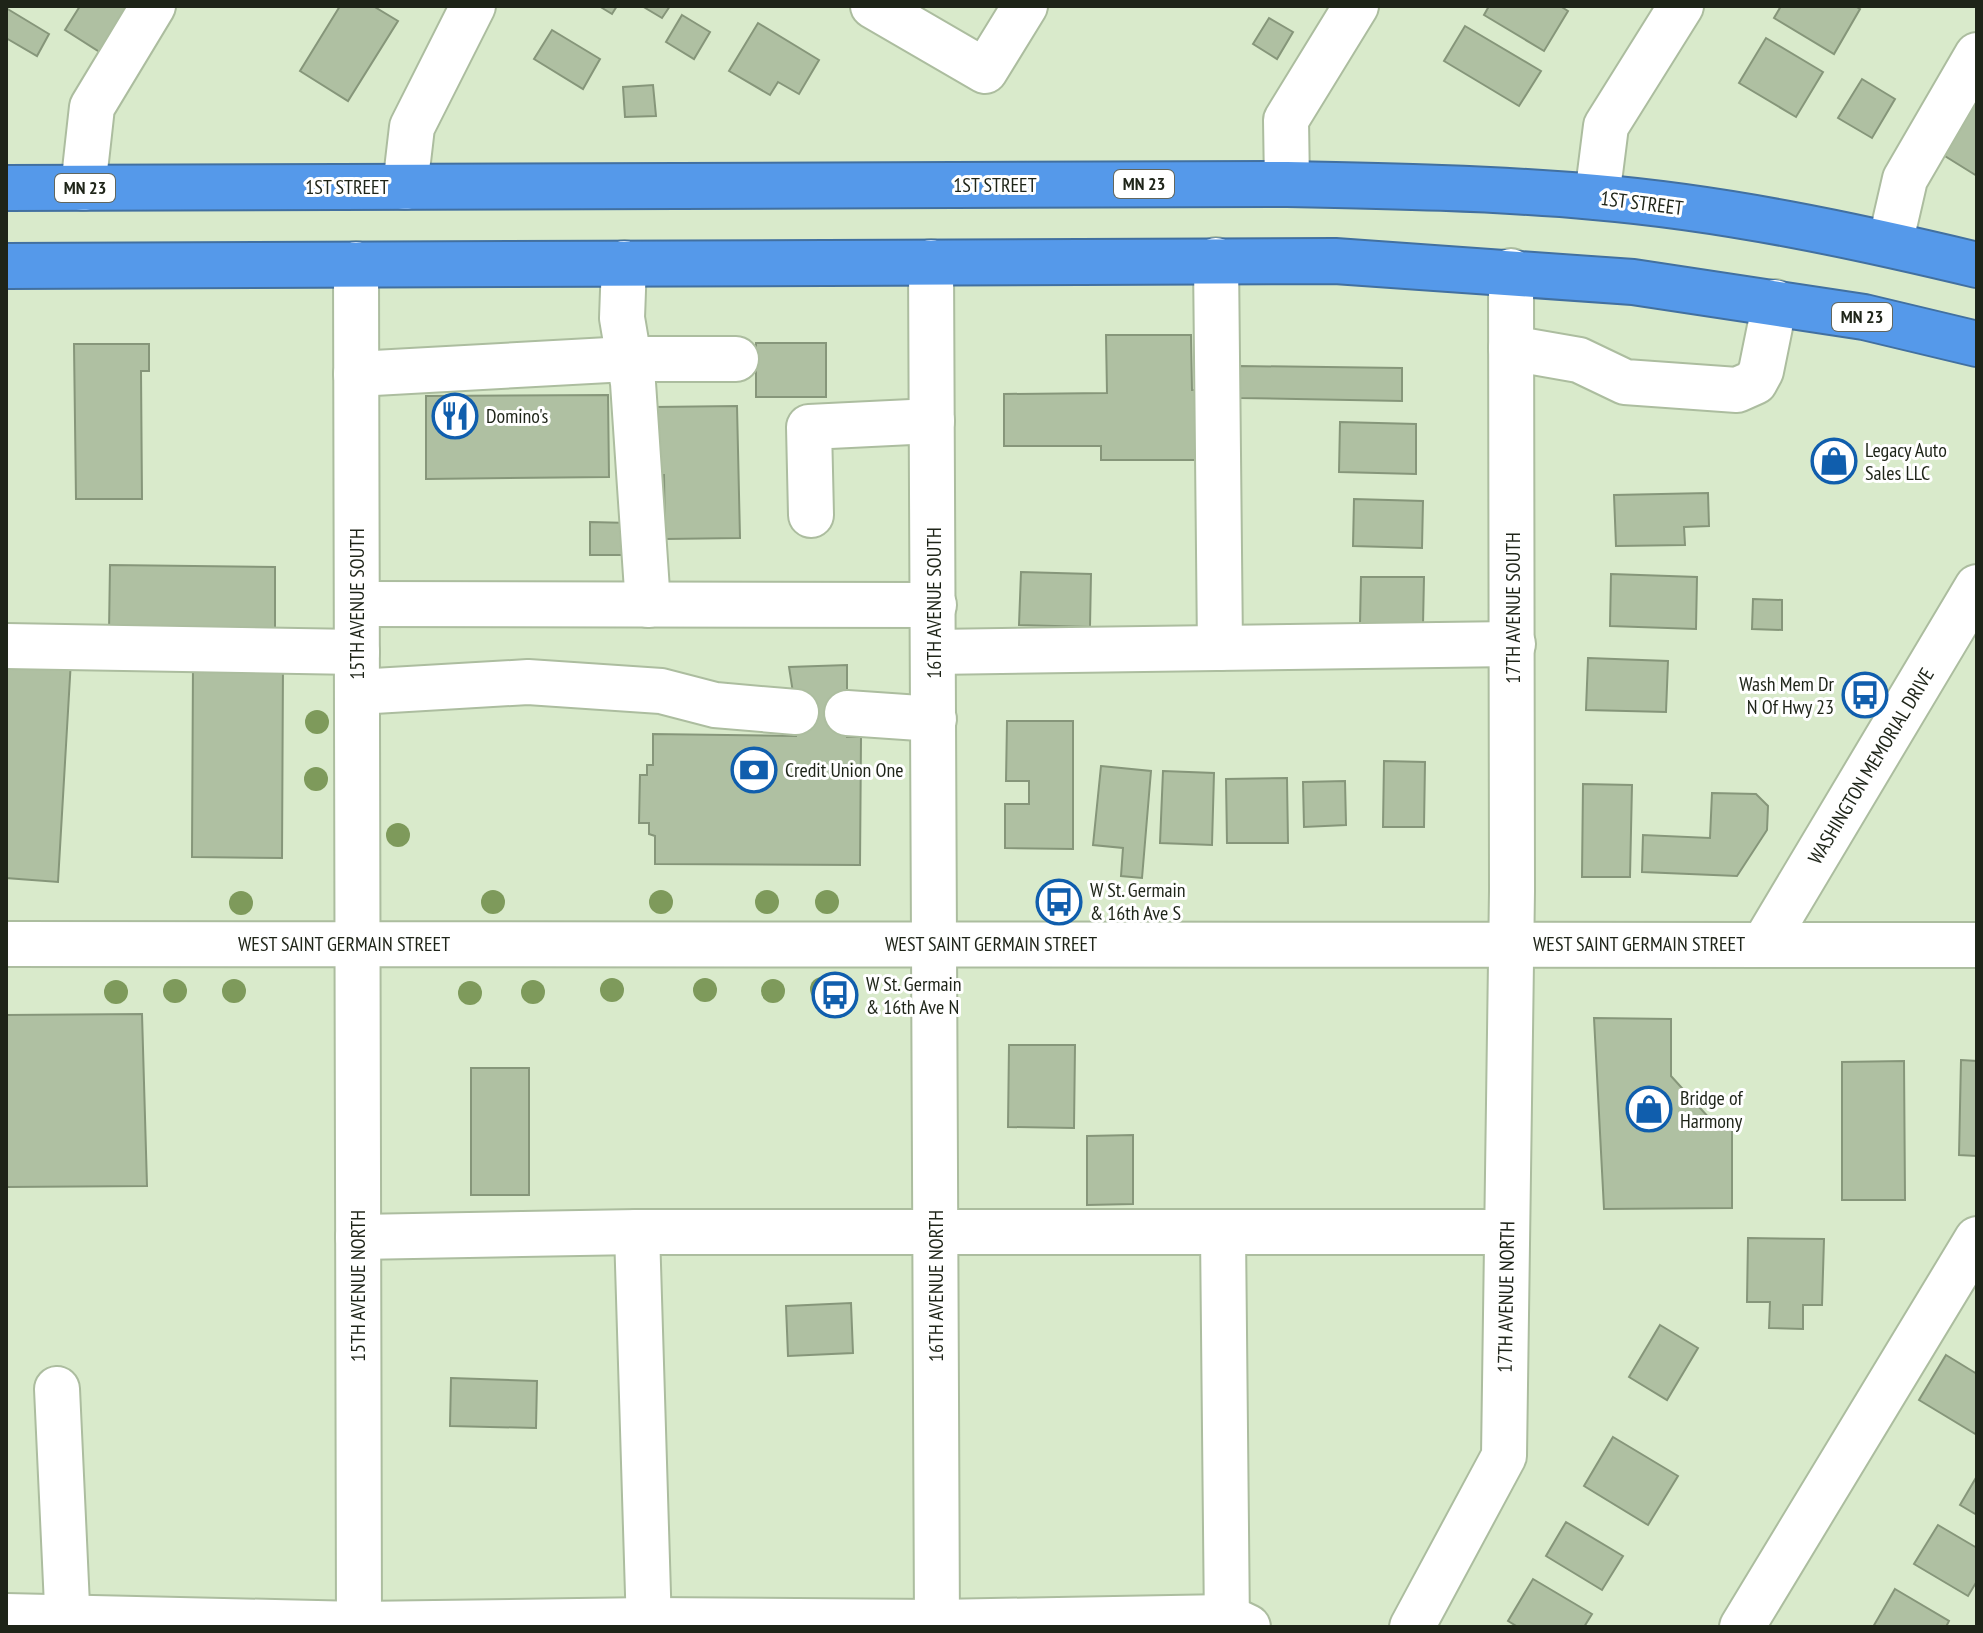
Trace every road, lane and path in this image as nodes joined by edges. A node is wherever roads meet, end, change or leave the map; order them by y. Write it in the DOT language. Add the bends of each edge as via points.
graph roads {
  1 [pos="153,6"];
  2 [pos="473,6"];
  3 [pos="873,6"];
  4 [pos="1025,6"];
  5 [pos="1356,6"];
  6 [pos="1681,6"];
  7 [pos="1977,55"];
  8 [pos="1287,184"];
  9 [pos="405,187"];
  10 [pos="6,188"];
  11 [pos="83,188"];
  12 [pos="1597,197"];
  13 [pos="1890,244"];
  14 [pos="1216,260"];
  15 [pos="931,262"];
  16 [pos="624,263"];
  17 [pos="356,264"];
  18 [pos="1977,265"];
  19 [pos="6,266"];
  20 [pos="1511,271"];
  21 [pos="1775,302"];
  22 [pos="1977,344"];
  23 [pos="1511,348"];
  24 [pos="627,359"];
  25 [pos="736,359"];
  26 [pos="356,374"];
  27 [pos="932,421"];
  28 [pos="811,515"];
  29 [pos="1977,587"];
  30 [pos="358,604"];
  31 [pos="648,605"];
  32 [pos="934,605"];
  33 [pos="1513,644"];
  34 [pos="6,646"];
  35 [pos="1220,648"];
  36 [pos="934,652"];
  37 [pos="357,672"];
  38 [pos="796,712"];
  39 [pos="847,713"];
  40 [pos="934,719"];
  41 [pos="6,944"];
  42 [pos="357,944"];
  43 [pos="935,944"];
  44 [pos="1764,944"];
  45 [pos="1511,945"];
  46 [pos="1977,945"];
  47 [pos="637,1232"];
  48 [pos="1507,1232"];
  49 [pos="1223,1233"];
  50 [pos="936,1234"];
  51 [pos="358,1237"];
  52 [pos="1977,1239"];
  53 [pos="57,1389"];
  54 [pos="6,1616"];
  55 [pos="68,1622"];
  56 [pos="649,1623"];
  57 [pos="1234,1624"];
  58 [pos="937,1625"];
  59 [pos="359,1626"];
  60 [pos="1412,1627"];
  61 [pos="1742,1627"];
  1 -- 11 [label="street" via="92,107"];
  2 -- 9 [label="street" via="412,127"];
  3 -- 4 [label="street" via="985,71"];
  5 -- 8 [label="street" via="1286,120"];
  6 -- 12 [label="street" via="1606,126"];
  7 -- 13 [label="street" via="1905,179"];
  8 -- 9 [label="highway, 1ST STREET / MN 23"];
  8 -- 12 [label="highway, 1ST STREET / MN 23"];
  9 -- 11 [label="highway, 1ST STREET / MN 23"];
  10 -- 11 [label="highway, 1ST STREET / MN 23"];
  12 -- 13 [label="highway, 1ST STREET / MN 23" via="1766,220"];
  13 -- 18 [label="highway, 1ST STREET / MN 23"];
  14 -- 15 [label="highway, MN 23"];
  14 -- 20 [label="highway, MN 23"];
  14 -- 35 [label="street"];
  15 -- 16 [label="highway, MN 23"];
  15 -- 27 [label="street, 16TH AVENUE SOUTH"];
  16 -- 17 [label="highway, MN 23"];
  16 -- 24 [label="street"];
  17 -- 19 [label="highway, MN 23"];
  17 -- 26 [label="street, 15TH AVENUE SOUTH"];
  20 -- 21 [label="highway, MN 23"];
  20 -- 23 [label="street, 17TH AVENUE SOUTH"];
  21 -- 22 [label="highway, MN 23"];
  21 -- 23 [label="street" via="1761,371 1755,382 1737,390 1625,382 1579,360"];
  23 -- 33 [label="street, 17TH AVENUE SOUTH"];
  24 -- 25 [label="street"];
  24 -- 26 [label="street"];
  24 -- 31 [label="street"];
  26 -- 30 [label="street, 15TH AVENUE SOUTH"];
  27 -- 28 [label="street" via="809,427"];
  27 -- 32 [label="street, 16TH AVENUE SOUTH"];
  29 -- 44 [label="street, WASHINGTON MEMORIAL DRIVE"];
  30 -- 31 [label="street"];
  30 -- 37 [label="street, 15TH AVENUE SOUTH"];
  31 -- 32 [label="street"];
  32 -- 36 [label="street, 16TH AVENUE SOUTH"];
  33 -- 35 [label="street"];
  33 -- 45 [label="street, 17TH AVENUE SOUTH"];
  34 -- 37 [label="street"];
  35 -- 36 [label="street"];
  36 -- 40 [label="street, 16TH AVENUE SOUTH"];
  37 -- 38 [label="street" via="410,686 528,682 661,691 715,705"];
  37 -- 42 [label="street, 15TH AVENUE SOUTH"];
  39 -- 40 [label="street"];
  40 -- 43 [label="street, 16TH AVENUE SOUTH"];
  41 -- 42 [label="street, WEST SAINT GERMAIN STREET"];
  42 -- 43 [label="street, WEST SAINT GERMAIN STREET"];
  42 -- 51 [label="street, 15TH AVENUE NORTH"];
  43 -- 45 [label="street, WEST SAINT GERMAIN STREET"];
  43 -- 50 [label="street, 16TH AVENUE NORTH"];
  44 -- 45 [label="street, WEST SAINT GERMAIN STREET"];
  44 -- 46 [label="street, WEST SAINT GERMAIN STREET"];
  45 -- 48 [label="street, 17TH AVENUE NORTH"];
  47 -- 50 [label="street"];
  47 -- 51 [label="street"];
  47 -- 56 [label="street"];
  48 -- 49 [label="street"];
  48 -- 60 [label="street, 17TH AVENUE NORTH" via="1504,1456"];
  49 -- 50 [label="street"];
  49 -- 57 [label="street"];
  50 -- 58 [label="street, 16TH AVENUE NORTH"];
  51 -- 59 [label="street, 15TH AVENUE NORTH"];
  52 -- 61 [label="street"];
  53 -- 55 [label="street"];
  54 -- 55 [label="street"];
  55 -- 59 [label="street"];
  56 -- 58 [label="street"];
  56 -- 59 [label="street"];
  57 -- 58 [label="street"];
}
